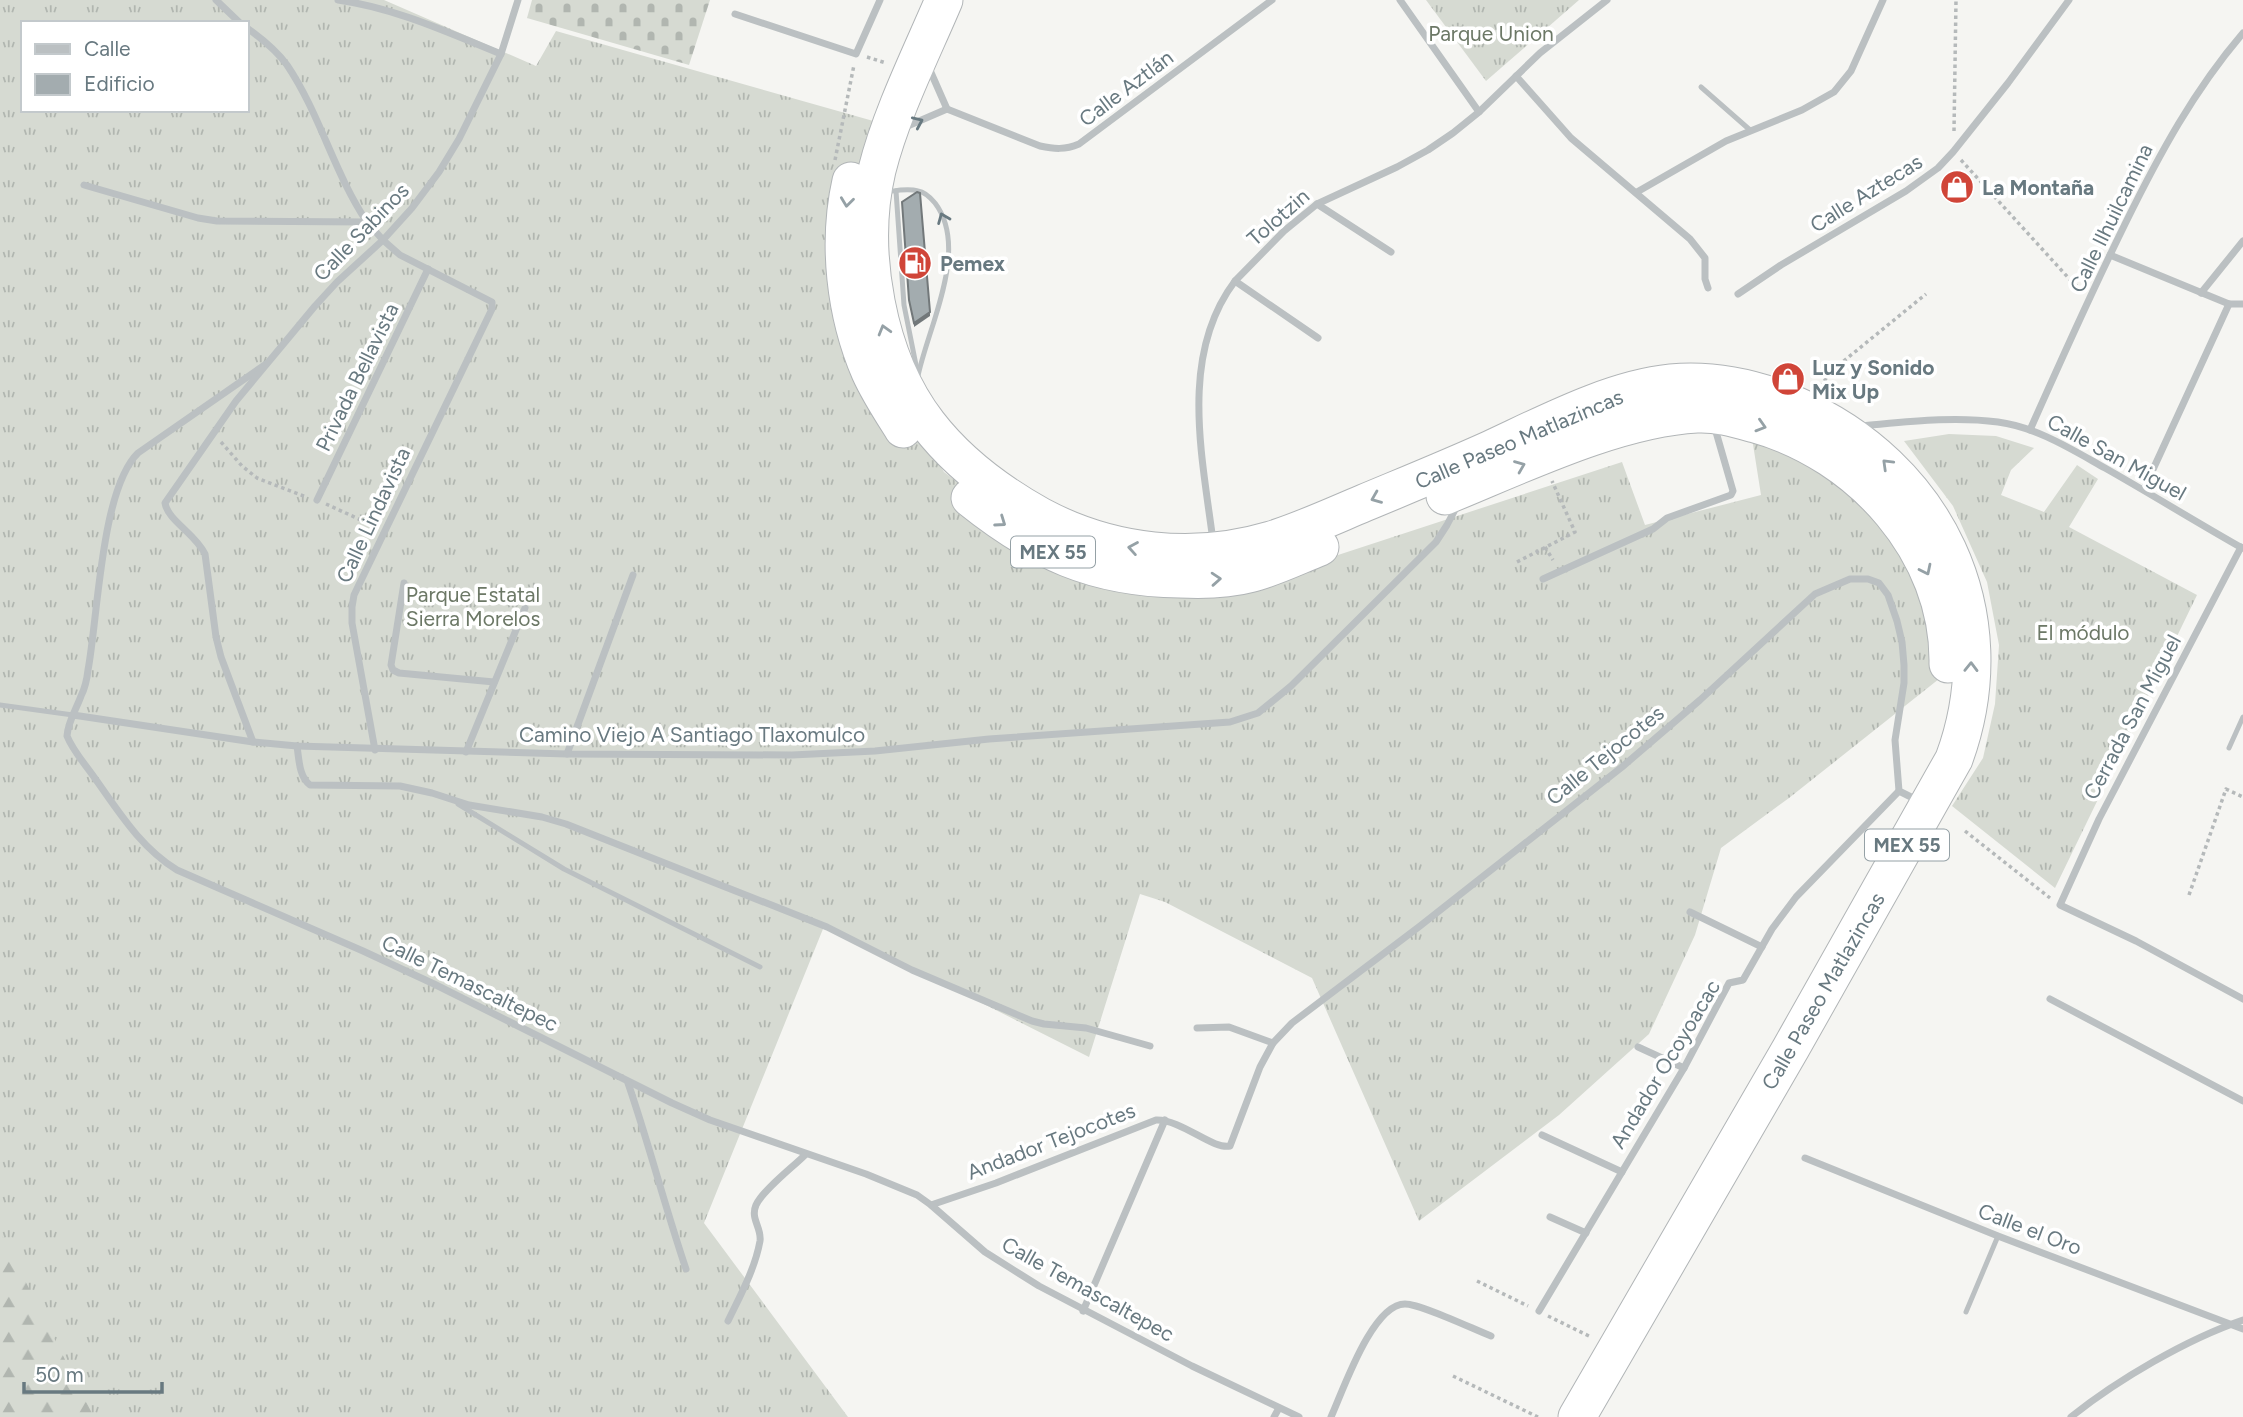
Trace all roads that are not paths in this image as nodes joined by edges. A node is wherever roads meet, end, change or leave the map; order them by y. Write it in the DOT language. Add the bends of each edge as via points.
graph roads {
  1 [pos="216,0"];
  2 [pos="338,0"];
  3 [pos="518,0"];
  4 [pos="880,0"];
  5 [pos="918,0"];
  6 [pos="944,0"];
  7 [pos="1272,0"];
  8 [pos="1400,0"];
  9 [pos="1607,0"];
  10 [pos="1883,0"];
  11 [pos="2069,0"];
  12 [pos="735,14"];
  13 [pos="238,21"];
  14 [pos="248,29"];
  15 [pos="2243,33"];
  16 [pos="500,54"];
  17 [pos="889,57"];
  18 [pos="1516,76"];
  19 [pos="1700,88"];
  20 [pos="947,109"];
  21 [pos="1479,112"];
  22 [pos="1750,130"];
  23 [pos="888,135"];
  24 [pos="84,185"];
  25 [pos="884,192"];
  26 [pos="1637,192"];
  27 [pos="1317,204"];
  28 [pos="367,222"];
  29 [pos="383,240"];
  30 [pos="2243,241"];
  31 [pos="1391,252"];
  32 [pos="2110,255"];
  33 [pos="428,269"];
  34 [pos="1235,281"];
  35 [pos="1708,288"];
  36 [pos="2201,293"];
  37 [pos="1738,294"];
  38 [pos="2229,304"];
  39 [pos="2243,304"];
  40 [pos="1318,338"];
  41 [pos="267,364"];
  42 [pos="916,388"];
  43 [pos="1711,415"];
  44 [pos="1841,428"];
  45 [pos="2030,430"];
  46 [pos="1466,474"];
  47 [pos="2144,489"];
  48 [pos="317,500"];
  49 [pos="2242,548"];
  50 [pos="1214,552"];
  51 [pos="633,575"];
  52 [pos="1542,579"];
  53 [pos="404,583"];
  54 [pos="524,608"];
  55 [pos="494,682"];
  56 [pos="0,705"];
  57 [pos="73,715"];
  58 [pos="2243,717"];
  59 [pos="253,742"];
  60 [pos="297,746"];
  61 [pos="2229,748"];
  62 [pos="374,750"];
  63 [pos="466,752"];
  64 [pos="567,754"];
  65 [pos="1905,794"];
  66 [pos="452,800"];
  67 [pos="1690,912"];
  68 [pos="1762,947"];
  69 [pos="760,967"];
  70 [pos="2050,999"];
  71 [pos="2243,999"];
  72 [pos="1197,1028"];
  73 [pos="1273,1043"];
  74 [pos="1150,1046"];
  75 [pos="1638,1047"];
  76 [pos="1684,1068"];
  77 [pos="628,1082"];
  78 [pos="2243,1101"];
  79 [pos="1165,1120"];
  80 [pos="1542,1135"];
  81 [pos="1221,1146"];
  82 [pos="806,1155"];
  83 [pos="1805,1158"];
  84 [pos="1622,1171"];
  85 [pos="931,1205"];
  86 [pos="1550,1217"];
  87 [pos="1586,1233"];
  88 [pos="1998,1236"];
  89 [pos="686,1269"];
  90 [pos="1083,1311"];
  91 [pos="1539,1311"];
  92 [pos="1966,1312"];
  93 [pos="2243,1320"];
  94 [pos="727,1321"];
  95 [pos="2230,1324"];
  96 [pos="2243,1329"];
  97 [pos="1491,1336"];
  98 [pos="1279,1408"];
  99 [pos="1274,1417"];
  100 [pos="1299,1417"];
  101 [pos="1331,1417"];
  102 [pos="1552,1417"];
  103 [pos="1577,1417"];
  104 [pos="2071,1417"];
  1 -- 13 [label="street"];
  2 -- 16 [label="street" via="421,21"];
  3 -- 16 [label="street, Calle Sabinos"];
  4 -- 17 [label="street"];
  5 -- 17 [label="highway, Calle Paseo Matlazincas / MEX 55"];
  6 -- 17 [label="highway, Calle Paseo Matlazincas / MEX 55"];
  7 -- 20 [label="street, Calle Aztlán" via="1068,149 1040,146"];
  8 -- 21 [label="street"];
  9 -- 18 [label="street, Tolotzin"];
  10 -- 22 [label="street" via="1851,71 1834,92"];
  11 -- 37 [label="street, Calle Aztecas" via="1938,168"];
  12 -- 17 [label="street"];
  14 -- 28 [label="street" via="286,65"];
  15 -- 32 [label="street, Calle Ilhuilcamina" via="2184,114"];
  16 -- 29 [label="street, Calle Sabinos" via="439,172"];
  17 -- 20 [label="street"];
  17 -- 23 [label="highway, Calle Paseo Matlazincas / MEX 55"];
  17 -- 46 [label="highway, Calle Paseo Matlazincas / MEX 55, one-way" via="849,189 845,274 852,311 870,372 905,433 936,468 990,514 1036,543 1086,566 1129,576 1210,580 1266,569"];
  18 -- 21 [label="street, Tolotzin"];
  18 -- 26 [label="street" via="1571,138"];
  19 -- 22 [label="lane"];
  23 -- 20 [label="street, one-way"];
  21 -- 27 [label="street, Tolotzin" via="1428,150"];
  22 -- 26 [label="street"];
  23 -- 25 [label="highway, Calle Paseo Matlazincas / MEX 55"];
  24 -- 28 [label="street" via="216,221"];
  42 -- 25 [label="highway, Calle Paseo Matlazincas / MEX 55, one-way" via="886,340 879,314 870,257"];
  42 -- 25 [label="lane, one-way" via="941,292 948,235 941,211 931,198 916,190"];
  26 -- 35 [label="street" via="1703,254"];
  27 -- 31 [label="street"];
  27 -- 34 [label="street, Tolotzin" via="1284,230"];
  28 -- 29 [label="street"];
  29 -- 33 [label="street"];
  29 -- 41 [label="street, Calle Sabinos" via="337,282"];
  30 -- 36 [label="street"];
  32 -- 36 [label="street"];
  32 -- 45 [label="street, Calle Ilhuilcamina"];
  33 -- 48 [label="street, Privada Bellavista"];
  33 -- 62 [label="street, Calle Lindavista" via="493,305 355,595 352,623"];
  34 -- 40 [label="street"];
  34 -- 50 [label="street, Tolotzin" via="1210,323 1198,390"];
  36 -- 38 [label="street"];
  38 -- 39 [label="street"];
  38 -- 47 [label="street"];
  41 -- 57 [label="street, Calle Temascaltepec" via="138,453 126,467 111,514 87,676"];
  41 -- 59 [label="street" via="212,433 167,499 166,508 205,554 221,657"];
  50 -- 42 [label="highway, Calle Paseo Matlazincas / MEX 55, one-way" via="1140,550 1097,540 1010,499 939,438"];
  46 -- 43 [label="highway, Calle Paseo Matlazincas / MEX 55, one-way" via="1541,457 1630,426 1669,417"];
  43 -- 52 [label="street" via="1731,495 1667,518 1653,529"];
  43 -- 65 [label="highway, Calle Paseo Matlazincas / MEX 55, one-way" via="1777,431 1849,469 1888,508 1919,555 1940,603 1948,656 1947,688 1923,776"];
  44 -- 45 [label="street, Calle San Miguel" via="1966,419"];
  44 -- 46 [label="highway, Calle Paseo Matlazincas / MEX 55" via="1751,389 1667,383 1588,406"];
  103 -- 44 [label="highway, Calle Paseo Matlazincas / MEX 55, one-way" via="1946,777 1960,743 1970,695 1972,642 1955,564 1914,494 1874,452"];
  45 -- 47 [label="street, Calle San Miguel"];
  46 -- 50 [label="highway, Calle Paseo Matlazincas / MEX 55, one-way" via="1266,541"];
  46 -- 64 [label="street, Camino Viejo A Santiago Tlaxomulco" via="1453,514 1436,542 1291,686 1245,719 875,751"];
  47 -- 49 [label="street, Calle San Miguel"];
  49 -- 71 [label="street, Cerrada San Miguel" via="2099,819 2060,905"];
  51 -- 64 [label="street"];
  53 -- 55 [label="street" via="393,670"];
  54 -- 55 [label="street"];
  55 -- 63 [label="street"];
  56 -- 57 [label="lane, Camino Viejo A Santiago Tlaxomulco"];
  57 -- 59 [label="street, Camino Viejo A Santiago Tlaxomulco"];
  57 -- 77 [label="street, Calle Temascaltepec" via="67,728 69,742 132,832 161,860 199,881 423,978"];
  58 -- 61 [label="lane"];
  59 -- 60 [label="street, Camino Viejo A Santiago Tlaxomulco"];
  60 -- 62 [label="street, Camino Viejo A Santiago Tlaxomulco"];
  60 -- 66 [label="street" via="304,781 310,785 400,786"];
  62 -- 63 [label="street, Camino Viejo A Santiago Tlaxomulco"];
  63 -- 64 [label="street, Camino Viejo A Santiago Tlaxomulco"];
  65 -- 68 [label="street, Andador Ocoyoacac" via="1814,877"];
  65 -- 73 [label="street, Calle Tejocotes" via="1895,750 1904,683 1897,621 1884,588 1868,579 1850,579 1815,594 1622,767 1313,1006"];
  65 -- 102 [label="highway, Calle Paseo Matlazincas / MEX 55" via="1681,1199"];
  66 -- 69 [label="lane" via="564,869"];
  66 -- 74 [label="street" via="541,817 596,835 827,927 912,970 1032,1021 1086,1028"];
  67 -- 68 [label="street"];
  68 -- 76 [label="street, Andador Ocoyoacac" via="1743,980 1729,983"];
  70 -- 78 [label="street"];
  72 -- 73 [label="street" via="1229,1027"];
  73 -- 81 [label="street, Calle Tejocotes" via="1231,1144"];
  75 -- 76 [label="street"];
  76 -- 84 [label="street, Andador Ocoyoacac"];
  77 -- 82 [label="street, Calle Temascaltepec" via="710,1120"];
  77 -- 89 [label="street"];
  79 -- 81 [label="street, Andador Tejocotes"];
  79 -- 85 [label="street, Andador Tejocotes" via="1148,1122"];
  79 -- 90 [label="street"];
  80 -- 84 [label="street"];
  82 -- 85 [label="street, Calle Temascaltepec" via="903,1189"];
  82 -- 94 [label="street" via="756,1205 759,1247"];
  83 -- 88 [label="street, Calle el Oro"];
  84 -- 87 [label="street, Andador Ocoyoacac"];
  85 -- 90 [label="street, Calle Temascaltepec" via="985,1252"];
  86 -- 87 [label="street"];
  87 -- 91 [label="street, Andador Ocoyoacac"];
  88 -- 92 [label="lane"];
  88 -- 95 [label="street, Calle el Oro"];
  90 -- 98 [label="street, Calle Temascaltepec"];
  93 -- 95 [label="street"];
  95 -- 96 [label="street, Calle el Oro"];
  95 -- 104 [label="street" via="2109,1389"];
  97 -- 101 [label="street" via="1413,1306 1397,1305 1370,1334"];
  98 -- 99 [label="street"];
  98 -- 100 [label="street, Calle Temascaltepec"];
}
